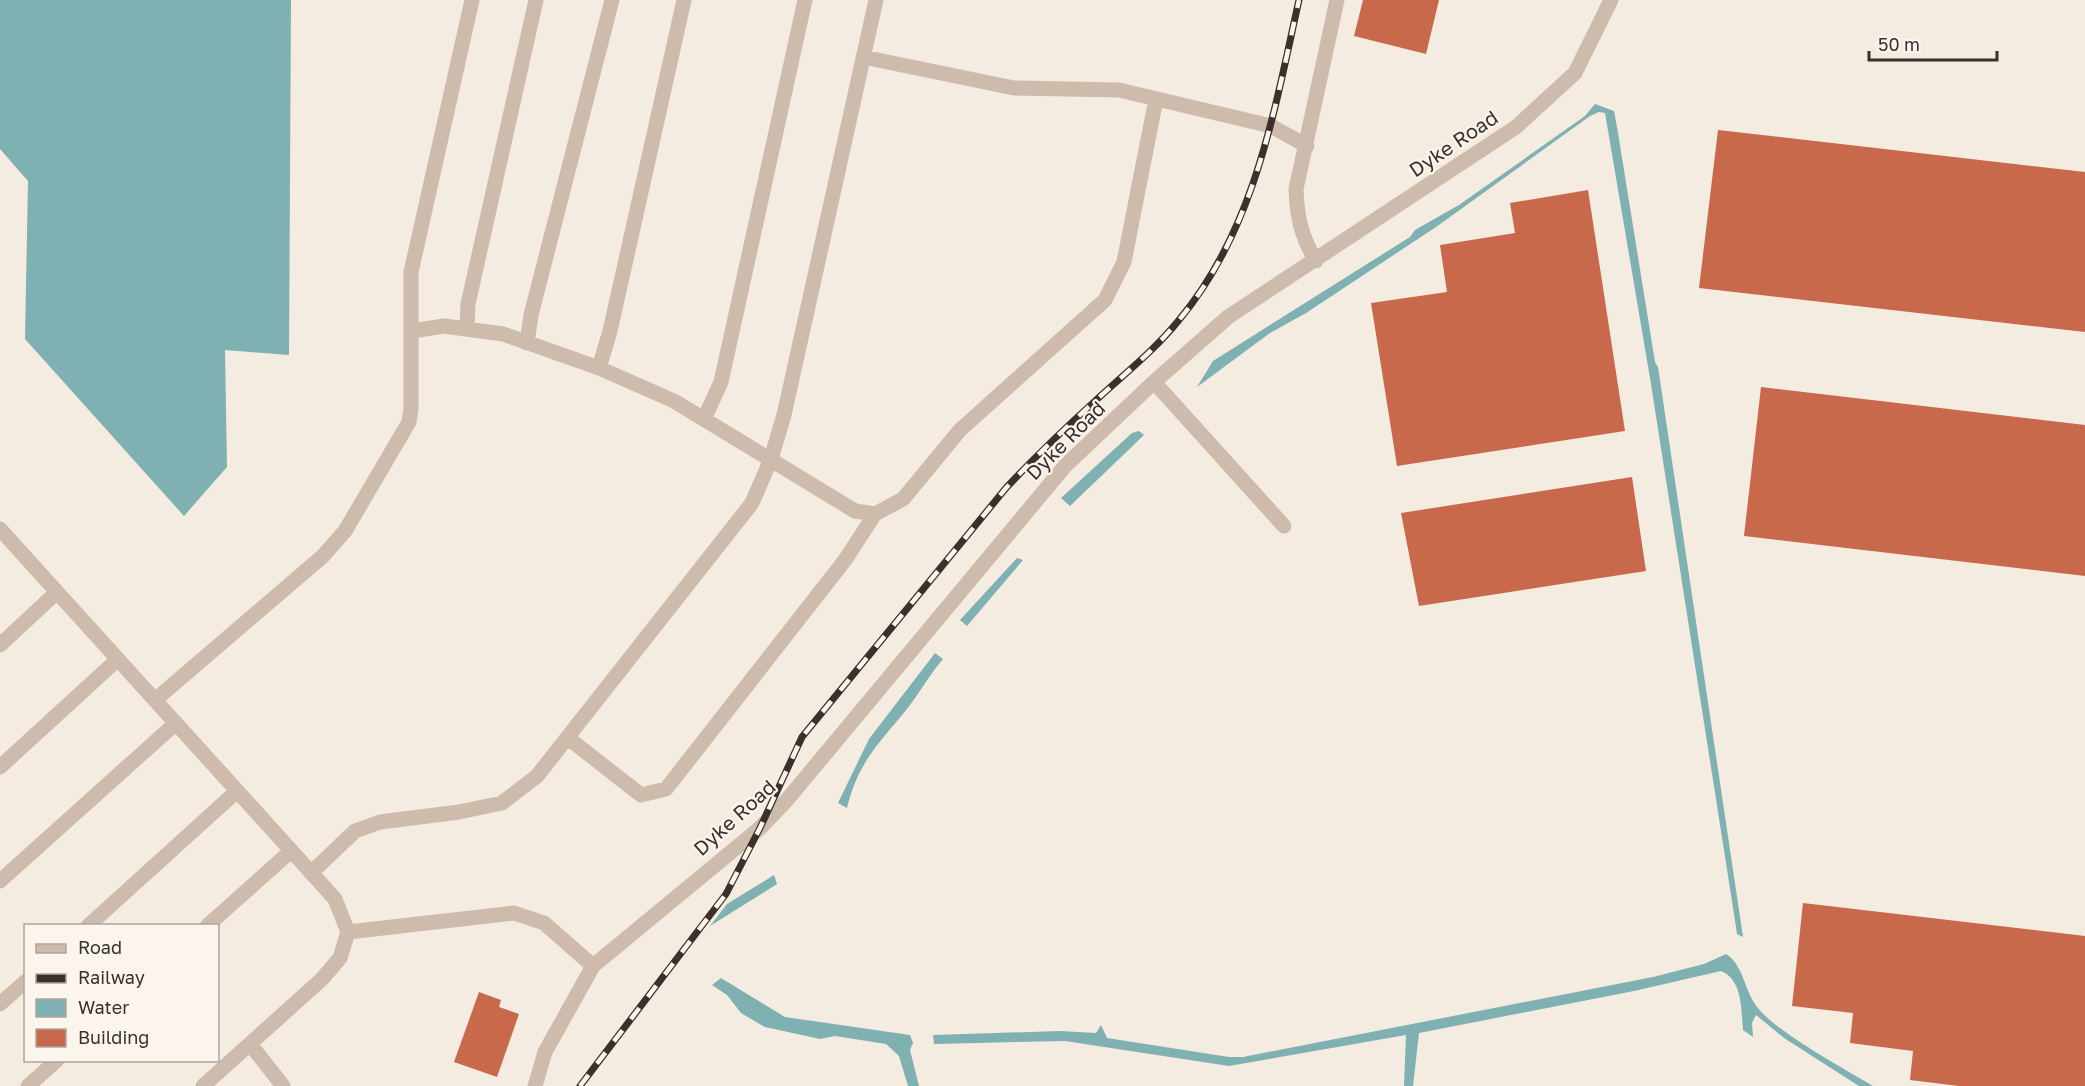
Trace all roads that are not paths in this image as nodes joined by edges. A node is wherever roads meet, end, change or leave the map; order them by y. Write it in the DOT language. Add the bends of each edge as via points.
graph roads {
  1 [pos="472,0"];
  2 [pos="536,0"];
  3 [pos="612,0"];
  4 [pos="684,0"];
  5 [pos="805,0"];
  6 [pos="876,0"];
  7 [pos="1337,0"];
  8 [pos="1611,0"];
  9 [pos="863,57"];
  10 [pos="1156,99"];
  11 [pos="1307,146"];
  12 [pos="1316,261"];
  13 [pos="467,329"];
  14 [pos="412,332"];
  15 [pos="527,342"];
  16 [pos="599,368"];
  17 [pos="1154,382"];
  18 [pos="704,419"];
  19 [pos="771,459"];
  20 [pos="875,514"];
  21 [pos="1284,526"];
  22 [pos="0,529"];
  23 [pos="57,592"];
  24 [pos="0,645"];
  25 [pos="118,659"];
  26 [pos="155,700"];
  27 [pos="176,723"];
  28 [pos="568,738"];
  29 [pos="0,767"];
  30 [pos="237,791"];
  31 [pos="291,851"];
  32 [pos="310,873"];
  33 [pos="0,881"];
  34 [pos="89,924"];
  35 [pos="209,924"];
  36 [pos="348,932"];
  37 [pos="593,966"];
  38 [pos="24,983"];
  39 [pos="0,1004"];
  40 [pos="250,1044"];
  41 [pos="55,1062"];
  42 [pos="28,1086"];
  43 [pos="203,1086"];
  44 [pos="283,1086"];
  45 [pos="535,1086"];
  1 -- 14 [label="street" via="411,272"];
  2 -- 13 [label="street" via="468,304"];
  3 -- 15 [label="street"];
  4 -- 16 [label="street"];
  5 -- 18 [label="street" via="721,382"];
  6 -- 9 [label="street"];
  7 -- 11 [label="street"];
  8 -- 12 [label="street, Dyke Road" via="1575,73 1516,127"];
  9 -- 10 [label="street" via="1014,88 1119,90"];
  9 -- 19 [label="street"];
  10 -- 11 [label="street" via="1271,126"];
  10 -- 20 [label="street" via="1124,262 1105,300 960,430 903,499"];
  11 -- 12 [label="street" via="1296,189 1297,218 1303,241"];
  12 -- 17 [label="street, Dyke Road" via="1228,317"];
  13 -- 14 [label="street" via="444,326"];
  13 -- 15 [label="street"];
  14 -- 26 [label="street" via="409,422 345,531 317,561"];
  15 -- 16 [label="street"];
  16 -- 18 [label="street" via="674,401"];
  17 -- 21 [label="street"];
  17 -- 37 [label="street, Dyke Road" via="1065,466 786,801 760,828"];
  18 -- 19 [label="street"];
  19 -- 20 [label="street" via="855,511"];
  19 -- 28 [label="street" via="752,503"];
  20 -- 28 [label="street" via="845,560 666,789 641,795"];
  22 -- 23 [label="street"];
  23 -- 24 [label="street"];
  23 -- 25 [label="street"];
  25 -- 26 [label="street"];
  25 -- 29 [label="street"];
  26 -- 27 [label="street"];
  27 -- 30 [label="street"];
  27 -- 33 [label="street"];
  28 -- 32 [label="street" via="537,776 502,803 380,822 355,831"];
  30 -- 31 [label="street"];
  30 -- 34 [label="street"];
  31 -- 32 [label="street"];
  31 -- 35 [label="street"];
  32 -- 36 [label="street" via="334,899"];
  36 -- 37 [label="street" via="514,913 544,923"];
  36 -- 40 [label="street" via="340,958 322,979"];
  37 -- 45 [label="street" via="545,1052"];
  38 -- 39 [label="street"];
  40 -- 43 [label="street"];
  40 -- 44 [label="street"];
  41 -- 42 [label="street"];
}
